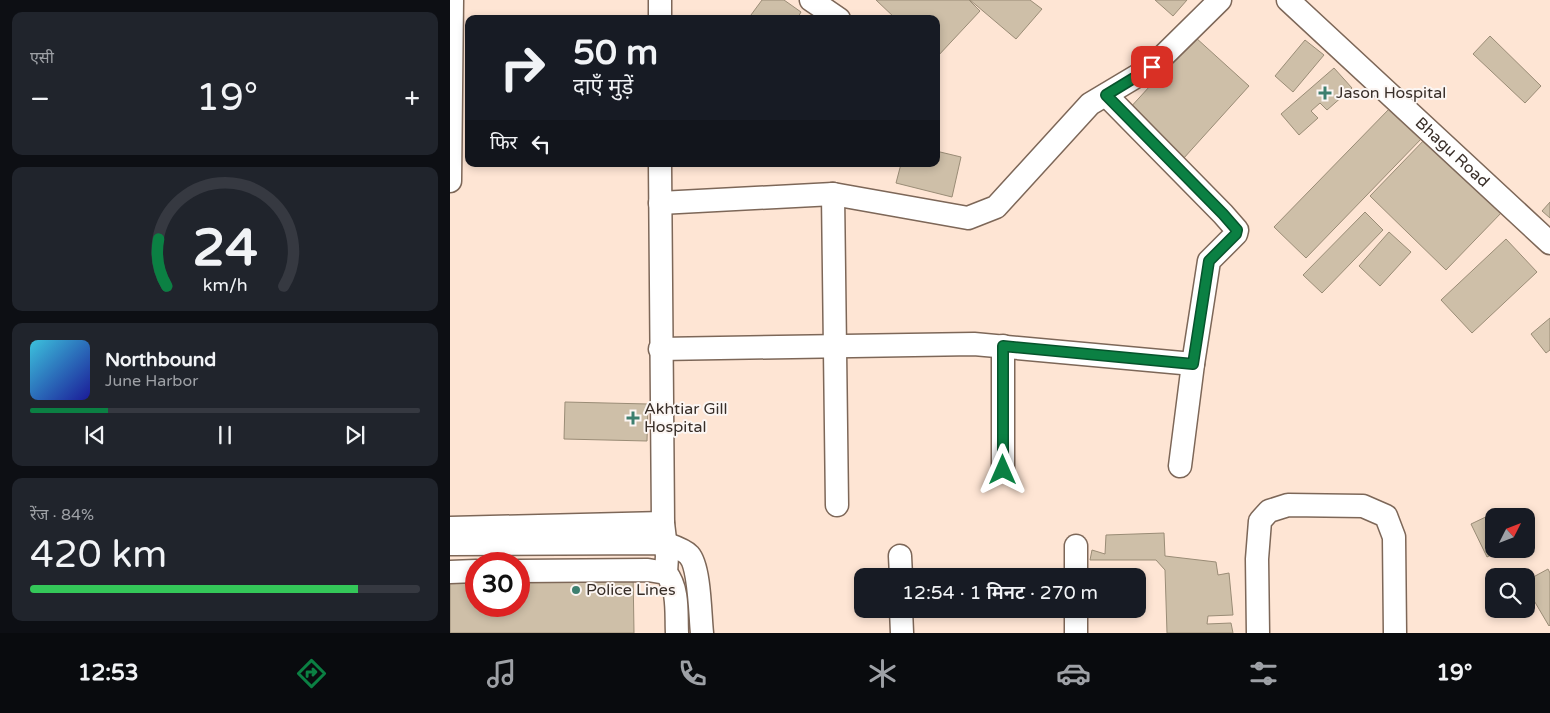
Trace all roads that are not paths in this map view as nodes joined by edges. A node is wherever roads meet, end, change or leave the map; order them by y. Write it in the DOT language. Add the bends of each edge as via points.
graph roads {
  1 [pos="452,0"];
  2 [pos="660,0"];
  3 [pos="811,0"];
  4 [pos="1220,0"];
  5 [pos="1288,0"];
  6 [pos="660,15"];
  7 [pos="833,15"];
  8 [pos="1106,95"];
  9 [pos="660,167"];
  10 [pos="450,181"];
  11 [pos="833,194"];
  12 [pos="660,203"];
  13 [pos="1550,243"];
  14 [pos="834,346"];
  15 [pos="1003,346"];
  16 [pos="660,349"];
  17 [pos="1193,364"];
  18 [pos="1180,466"];
  19 [pos="1003,470"];
  20 [pos="837,505"];
  21 [pos="450,528"];
  22 [pos="663,533"];
  23 [pos="450,544"];
  24 [pos="1076,546"];
  25 [pos="1076,568"];
  26 [pos="465,571"];
  27 [pos="530,571"];
  28 [pos="450,572"];
  29 [pos="666,573"];
  30 [pos="901,618"];
  31 [pos="1076,618"];
  32 [pos="677,633"];
  33 [pos="702,633"];
  34 [pos="902,633"];
  35 [pos="1076,633"];
  36 [pos="1258,633"];
  37 [pos="1395,633"];
  1 -- 10 [label="street"];
  2 -- 6 [label="street"];
  3 -- 7 [label="street"];
  4 -- 8 [label="street" via="1152,67"];
  5 -- 13 [label="street, Bhagu Road"];
  8 -- 11 [label="street" via="1090,104 996,207 968,218"];
  8 -- 17 [label="street" via="1237,230 1209,261"];
  9 -- 12 [label="street"];
  11 -- 12 [label="street"];
  11 -- 14 [label="street"];
  12 -- 16 [label="street"];
  14 -- 15 [label="street"];
  14 -- 16 [label="street"];
  14 -- 20 [label="street"];
  15 -- 17 [label="street"];
  15 -- 19 [label="street"];
  16 -- 22 [label="street"];
  17 -- 18 [label="street"];
  21 -- 22 [label="street"];
  22 -- 23 [label="street"];
  22 -- 29 [label="street"];
  22 -- 33 [label="street" via="675,547 689,556 696,568"];
  24 -- 25 [label="street"];
  26 -- 28 [label="street"];
  27 -- 29 [label="street" via="648,570"];
  29 -- 32 [label="street" via="672,580"];
  30 -- 34 [label="street"];
  31 -- 35 [label="street"];
  36 -- 37 [label="street" via="1260,521 1269,511 1288,505 1363,506 1386,516 1394,538"];
}
